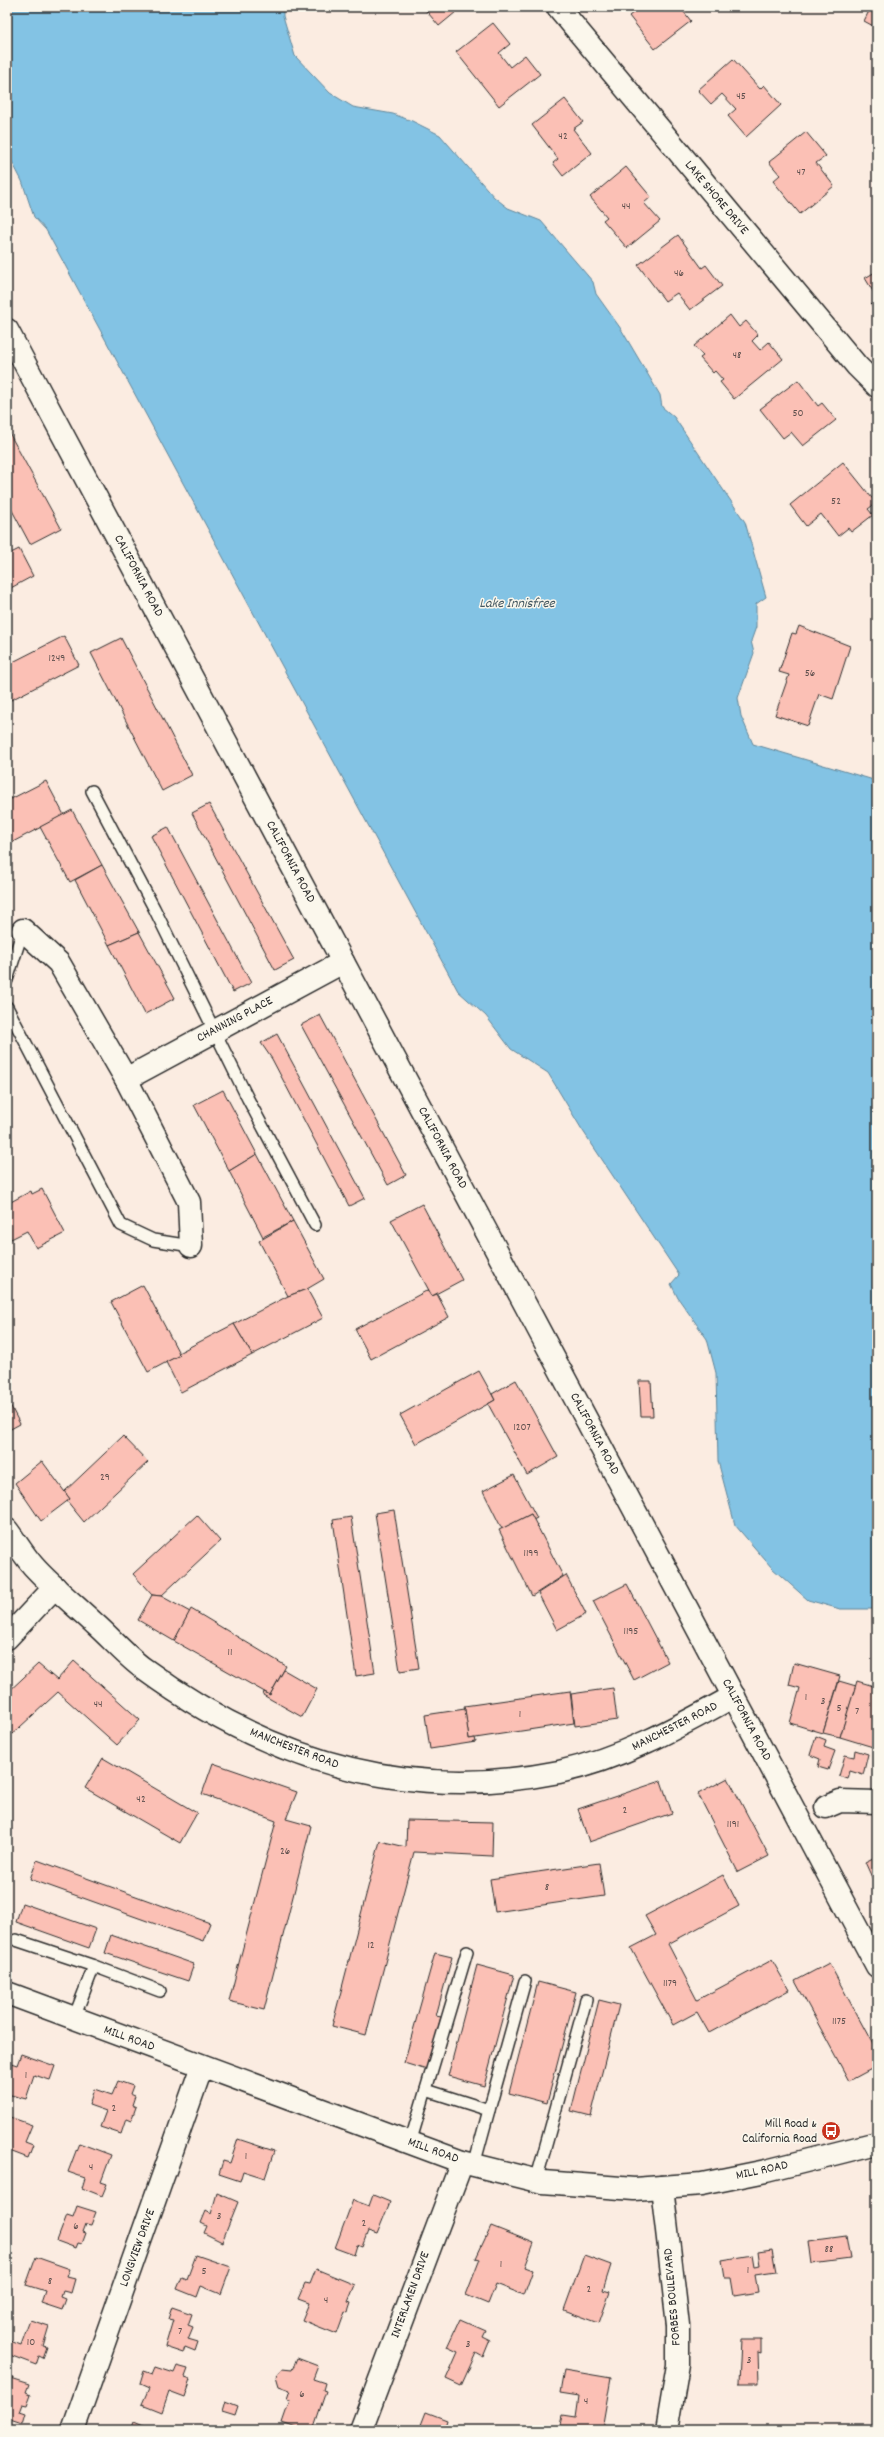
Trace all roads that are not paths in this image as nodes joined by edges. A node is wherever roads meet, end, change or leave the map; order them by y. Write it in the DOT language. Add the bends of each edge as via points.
graph roads {
  1 [pos="558,7"];
  2 [pos="7,330"];
  3 [pos="877,386"];
  4 [pos="92,791"];
  5 [pos="23,930"];
  6 [pos="343,962"];
  7 [pos="7,980"];
  8 [pos="7,1007"];
  9 [pos="214,1032"];
  10 [pos="126,1079"];
  11 [pos="315,1225"];
  12 [pos="191,1246"];
  13 [pos="7,1530"];
  14 [pos="55,1587"];
  15 [pos="7,1638"];
  16 [pos="734,1696"];
  17 [pos="877,1802"];
  18 [pos="826,1807"];
  19 [pos="16,1940"];
  20 [pos="467,1952"];
  21 [pos="94,1966"];
  22 [pos="877,1966"];
  23 [pos="524,1981"];
  24 [pos="160,1991"];
  25 [pos="7,1993"];
  26 [pos="586,2000"];
  27 [pos="74,2018"];
  28 [pos="202,2066"];
  29 [pos="426,2090"];
  30 [pos="489,2110"];
  31 [pos="410,2143"];
  32 [pos="877,2143"];
  33 [pos="468,2163"];
  34 [pos="536,2180"];
  35 [pos="662,2187"];
  36 [pos="73,2430"];
  37 [pos="361,2430"];
  38 [pos="666,2430"];
  1 -- 3 [label="street, LAKE SHORE DRIVE" via="796,294"];
  2 -- 6 [label="street, CALIFORNIA ROAD"];
  4 -- 9 [label="lane" via="154,908"];
  5 -- 7 [label="lane"];
  5 -- 10 [label="street" via="59,963"];
  6 -- 9 [label="street, CHANNING PLACE"];
  6 -- 16 [label="street, CALIFORNIA ROAD"];
  8 -- 12 [label="lane" via="121,1225 153,1240"];
  9 -- 10 [label="street, CHANNING PLACE"];
  9 -- 11 [label="lane"];
  10 -- 12 [label="street" via="189,1202"];
  13 -- 14 [label="street, MANCHESTER ROAD" via="36,1569"];
  14 -- 15 [label="street"];
  14 -- 16 [label="street, MANCHESTER ROAD" via="142,1668 235,1726 330,1765 390,1778 459,1783 522,1778 561,1771 617,1755 655,1740"];
  16 -- 22 [label="street, CALIFORNIA ROAD"];
  17 -- 18 [label="street" via="840,1801"];
  19 -- 21 [label="lane"];
  20 -- 29 [label="lane"];
  21 -- 24 [label="lane"];
  21 -- 27 [label="lane"];
  23 -- 30 [label="lane"];
  25 -- 27 [label="street, MILL ROAD"];
  26 -- 34 [label="lane"];
  27 -- 28 [label="street, MILL ROAD"];
  28 -- 31 [label="street, MILL ROAD"];
  28 -- 36 [label="street, LONGVIEW DRIVE"];
  29 -- 30 [label="lane"];
  29 -- 31 [label="lane"];
  30 -- 33 [label="lane"];
  31 -- 33 [label="street, MILL ROAD"];
  32 -- 35 [label="street, MILL ROAD" via="766,2171 702,2184"];
  33 -- 34 [label="street, MILL ROAD"];
  33 -- 37 [label="street, INTERLAKEN DRIVE"];
  34 -- 35 [label="street, MILL ROAD" via="596,2188"];
  35 -- 38 [label="street, FORBES BOULEVARD" via="678,2325 678,2366"];
}
